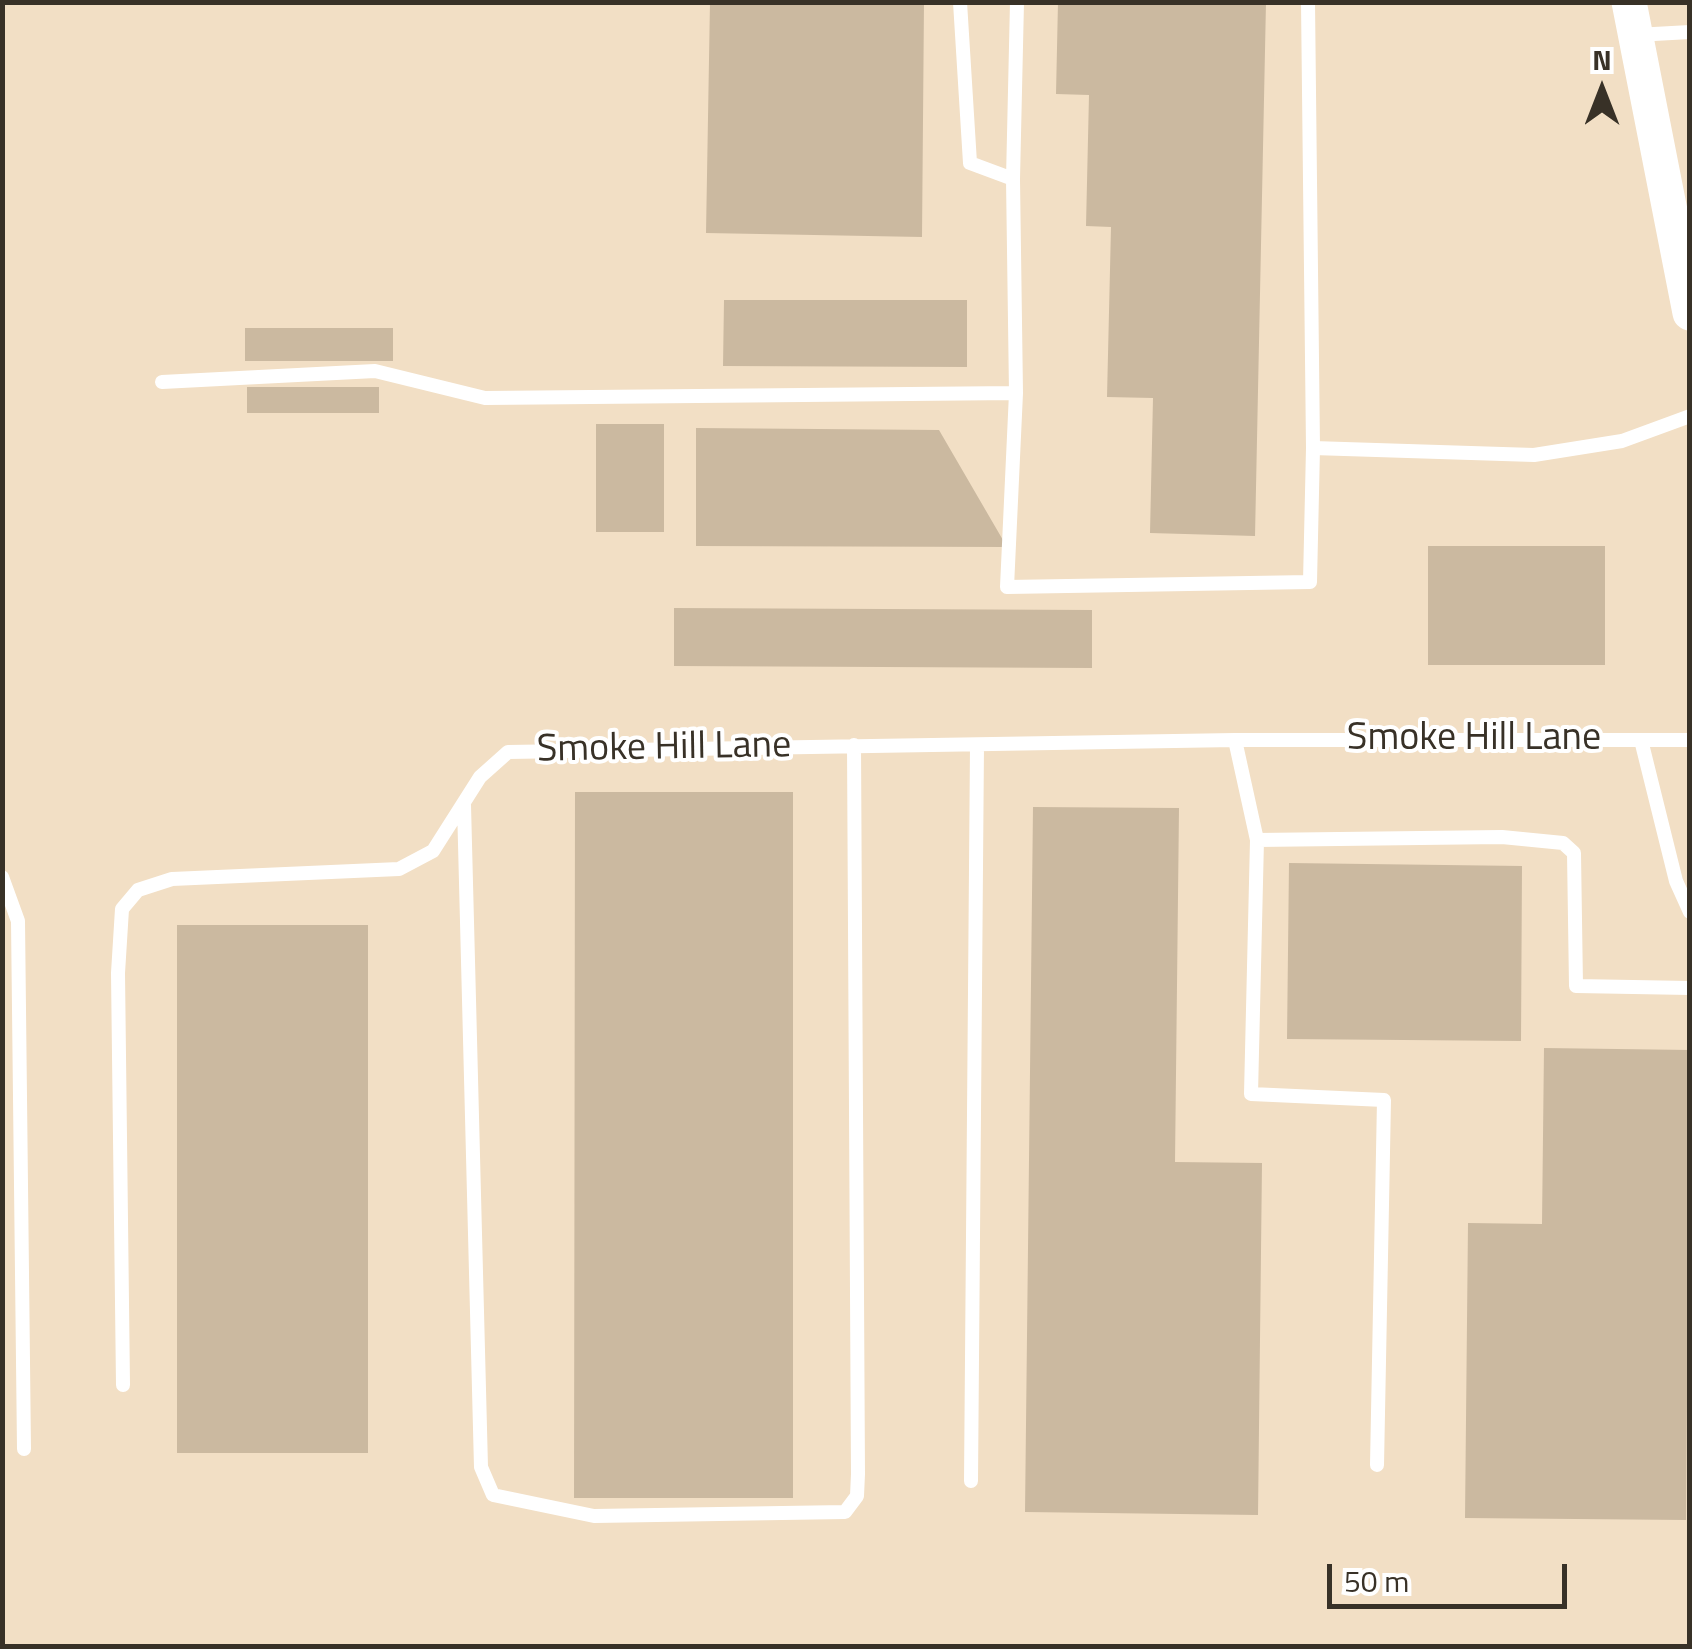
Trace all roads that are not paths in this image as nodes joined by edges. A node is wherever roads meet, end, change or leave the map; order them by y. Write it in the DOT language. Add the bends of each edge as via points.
graph roads {
  1 [pos="960,2"];
  2 [pos="1017,2"];
  3 [pos="1308,2"];
  4 [pos="1632,19"];
  5 [pos="1690,32"];
  6 [pos="1013,179"];
  7 [pos="1690,313"];
  8 [pos="162,382"];
  9 [pos="1016,393"];
  10 [pos="1690,416"];
  11 [pos="1313,448"];
  12 [pos="1235,740"];
  13 [pos="1641,740"];
  14 [pos="1690,740"];
  15 [pos="854,745"];
  16 [pos="977,745"];
  17 [pos="464,804"];
  18 [pos="1257,840"];
  19 [pos="2,877"];
  20 [pos="1690,912"];
  21 [pos="1690,988"];
  22 [pos="123,1386"];
  23 [pos="24,1448"];
  24 [pos="1377,1464"];
  25 [pos="971,1480"];
  1 -- 6 [label="lane" via="970,163"];
  2 -- 6 [label="lane"];
  3 -- 11 [label="lane"];
  4 -- 5 [label="lane"];
  4 -- 7 [label="street"];
  6 -- 9 [label="lane"];
  8 -- 9 [label="lane" via="375,371 484,398"];
  9 -- 11 [label="lane" via="1008,588 1310,582"];
  10 -- 11 [label="lane" via="1622,442 1534,455"];
  12 -- 13 [label="lane, Smoke Hill Lane"];
  12 -- 16 [label="lane, Smoke Hill Lane"];
  12 -- 18 [label="lane"];
  13 -- 14 [label="lane, Smoke Hill Lane"];
  13 -- 20 [label="lane"];
  15 -- 16 [label="lane, Smoke Hill Lane"];
  15 -- 17 [label="lane, Smoke Hill Lane" via="508,752 480,777"];
  15 -- 17 [label="lane" via="858,1474 857,1496 845,1512 594,1516 493,1494 480,1467"];
  16 -- 25 [label="lane"];
  17 -- 22 [label="lane, Smoke Hill Lane" via="432,851 399,869 172,879 138,890 122,909"];
  18 -- 21 [label="lane" via="1563,842 1574,853 1576,986"];
  18 -- 24 [label="lane" via="1251,1094 1384,1100"];
  19 -- 23 [label="lane" via="18,921"];
}
